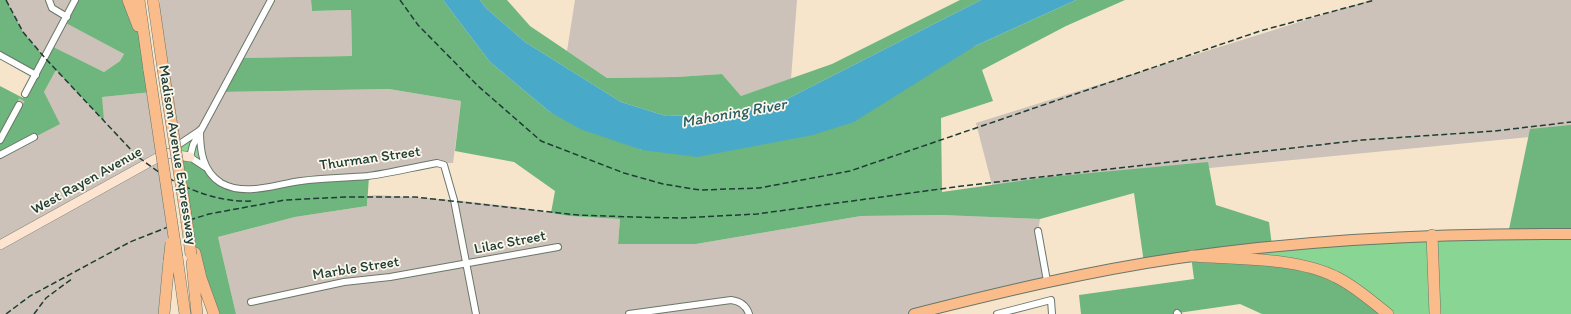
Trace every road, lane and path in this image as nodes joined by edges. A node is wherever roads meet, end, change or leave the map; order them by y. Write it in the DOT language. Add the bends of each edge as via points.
graph roads {
  1 [pos="49,0"];
  2 [pos="75,0"];
  3 [pos="128,0"];
  4 [pos="139,0"];
  5 [pos="153,0"];
  6 [pos="160,0"];
  7 [pos="271,0"];
  8 [pos="67,17"];
  9 [pos="158,40"];
  10 [pos="146,50"];
  11 [pos="0,55"];
  12 [pos="36,75"];
  13 [pos="25,94"];
  14 [pos="19,105"];
  15 [pos="200,130"];
  16 [pos="34,137"];
  17 [pos="0,140"];
  18 [pos="166,153"];
  19 [pos="0,155"];
  20 [pos="190,157"];
  21 [pos="205,167"];
  22 [pos="1038,231"];
  23 [pos="1571,234"];
  24 [pos="1432,235"];
  25 [pos="1,242"];
  26 [pos="558,247"];
  27 [pos="193,254"];
  28 [pos="1192,256"];
  29 [pos="173,259"];
  30 [pos="466,264"];
  31 [pos="1047,281"];
  32 [pos="251,302"];
  33 [pos="164,314"];
  34 [pos="185,314"];
  35 [pos="197,314"];
  36 [pos="214,314"];
  37 [pos="476,314"];
  38 [pos="629,314"];
  39 [pos="748,314"];
  40 [pos="914,314"];
  41 [pos="997,314"];
  42 [pos="1052,314"];
  43 [pos="1388,314"];
  44 [pos="1435,314"];
  1 -- 8 [label="street" via="52,8"];
  2 -- 8 [label="street"];
  3 -- 10 [label="highway"];
  4 -- 10 [label="highway, Madison Avenue Expressway"];
  5 -- 9 [label="highway, Madison Avenue Expressway"];
  6 -- 9 [label="highway"];
  7 -- 15 [label="street"];
  8 -- 12 [label="street"];
  9 -- 27 [label="highway, Madison Avenue Expressway, bridge"];
  10 -- 29 [label="highway, Madison Avenue Expressway, bridge" via="173,225"];
  11 -- 12 [label="street"];
  12 -- 13 [label="street"];
  14 -- 17 [label="street"];
  15 -- 18 [label="street"];
  15 -- 20 [label="street"];
  15 -- 21 [label="street" via="200,146"];
  16 -- 19 [label="street"];
  18 -- 20 [label="street, West Rayen Avenue"];
  18 -- 25 [label="street, West Rayen Avenue"];
  20 -- 21 [label="street"];
  21 -- 30 [label="street, Thurman Street" via="220,182 240,189 369,176 441,164 446,169 454,200"];
  22 -- 31 [label="street"];
  23 -- 24 [label="main road"];
  24 -- 28 [label="main road" via="1313,242"];
  24 -- 44 [label="highway"];
  26 -- 30 [label="street, Lilac Street"];
  27 -- 35 [label="highway, Madison Avenue Expressway"];
  27 -- 36 [label="highway"];
  28 -- 31 [label="main road"];
  28 -- 43 [label="highway" via="1280,262 1322,271 1352,286"];
  29 -- 33 [label="highway"];
  29 -- 34 [label="highway, Madison Avenue Expressway"];
  30 -- 32 [label="street, Marble Street" via="344,282"];
  30 -- 37 [label="street"];
  31 -- 40 [label="main road"];
  38 -- 39 [label="street" via="731,300 741,303"];
  41 -- 42 [label="street" via="1051,300"];
}
